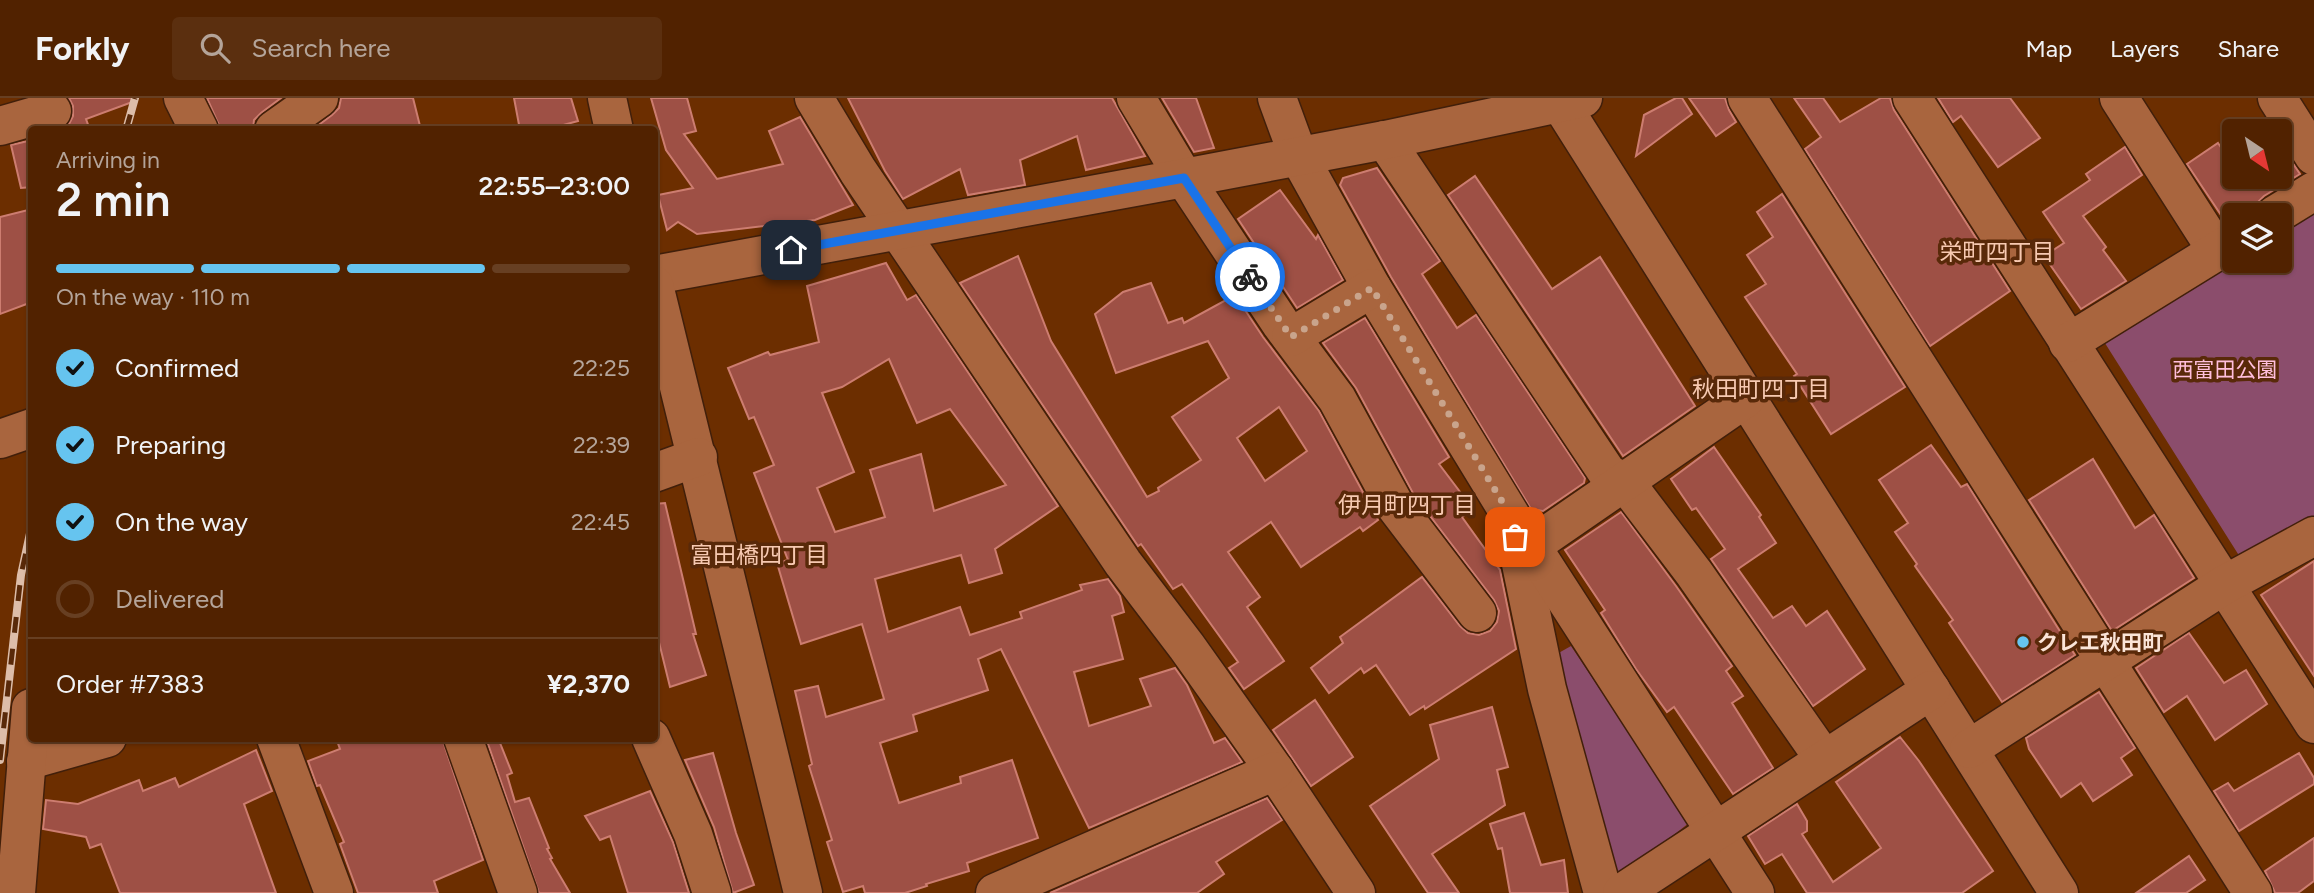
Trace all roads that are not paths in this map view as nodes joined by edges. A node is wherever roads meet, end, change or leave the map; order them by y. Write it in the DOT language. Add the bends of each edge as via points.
graph roads {
  1 [pos="183,98"];
  2 [pos="318,98"];
  3 [pos="607,98"];
  4 [pos="814,98"];
  5 [pos="1136,98"];
  6 [pos="1277,98"];
  7 [pos="1746,98"];
  8 [pos="1912,98"];
  9 [pos="2119,98"];
  10 [pos="2277,98"];
  11 [pos="1567,100"];
  12 [pos="53,113"];
  13 [pos="0,125"];
  14 [pos="197,126"];
  15 [pos="280,126"];
  16 [pos="613,126"];
  17 [pos="1385,140"];
  18 [pos="1298,155"];
  19 [pos="2314,156"];
  20 [pos="1184,178"];
  21 [pos="2314,191"];
  22 [pos="2292,204"];
  23 [pos="900,231"];
  24 [pos="2222,240"];
  25 [pos="2222,247"];
  26 [pos="658,274"];
  27 [pos="1372,288"];
  28 [pos="658,301"];
  29 [pos="1291,337"];
  30 [pos="2068,343"];
  31 [pos="1746,398"];
  32 [pos="28,429"];
  33 [pos="0,439"];
  34 [pos="698,457"];
  35 [pos="658,472"];
  36 [pos="1625,482"];
  37 [pos="1521,531"];
  38 [pos="2314,536"];
  39 [pos="2224,584"];
  40 [pos="1477,613"];
  41 [pos="2107,662"];
  42 [pos="1931,691"];
  43 [pos="2314,724"];
  44 [pos="28,742"];
  45 [pos="93,742"];
  46 [pos="277,742"];
  47 [pos="464,742"];
  48 [pos="653,742"];
  49 [pos="1969,749"];
  50 [pos="1824,759"];
  51 [pos="26,761"];
  52 [pos="1275,771"];
  53 [pos="1715,831"];
  54 [pos="16,893"];
  55 [pos="334,893"];
  56 [pos="518,893"];
  57 [pos="712,893"];
  58 [pos="803,893"];
  59 [pos="995,893"];
  60 [pos="1356,893"];
  61 [pos="1603,893"];
  62 [pos="1622,893"];
  63 [pos="1755,893"];
  64 [pos="2059,893"];
  65 [pos="2253,893"];
  1 -- 14 [label="street"];
  2 -- 15 [label="street"];
  3 -- 16 [label="street"];
  4 -- 23 [label="street"];
  5 -- 20 [label="street"];
  6 -- 18 [label="street"];
  7 -- 41 [label="street"];
  8 -- 30 [label="street"];
  9 -- 24 [label="street"];
  10 -- 19 [label="street"];
  11 -- 17 [label="street"];
  11 -- 31 [label="street"];
  12 -- 13 [label="street"];
  17 -- 18 [label="street"];
  17 -- 36 [label="street" via="1608,474"];
  18 -- 20 [label="street"];
  18 -- 27 [label="street"];
  20 -- 23 [label="street"];
  20 -- 29 [label="street"];
  21 -- 22 [label="street"];
  23 -- 26 [label="street"];
  23 -- 52 [label="street" via="1123,563"];
  25 -- 30 [label="street"];
  27 -- 29 [label="street"];
  27 -- 37 [label="street"];
  28 -- 34 [label="street"];
  29 -- 40 [label="street" via="1337,399 1396,507"];
  30 -- 39 [label="street"];
  31 -- 36 [label="street"];
  31 -- 42 [label="street"];
  32 -- 33 [label="street"];
  34 -- 35 [label="street"];
  34 -- 58 [label="street"];
  36 -- 37 [label="street"];
  36 -- 50 [label="street"];
  37 -- 53 [label="street"];
  37 -- 61 [label="street" via="1548,689"];
  38 -- 39 [label="street"];
  39 -- 41 [label="street"];
  39 -- 43 [label="street"];
  41 -- 49 [label="street"];
  41 -- 65 [label="street"];
  42 -- 49 [label="street"];
  42 -- 50 [label="street"];
  44 -- 51 [label="street"];
  45 -- 51 [label="street"];
  46 -- 55 [label="street"];
  47 -- 56 [label="street"];
  48 -- 57 [label="street" via="693,834"];
  49 -- 64 [label="street"];
  50 -- 53 [label="street"];
  51 -- 54 [label="street"];
  52 -- 59 [label="street"];
  52 -- 60 [label="street"];
  53 -- 62 [label="street"];
  53 -- 63 [label="street"];
}
